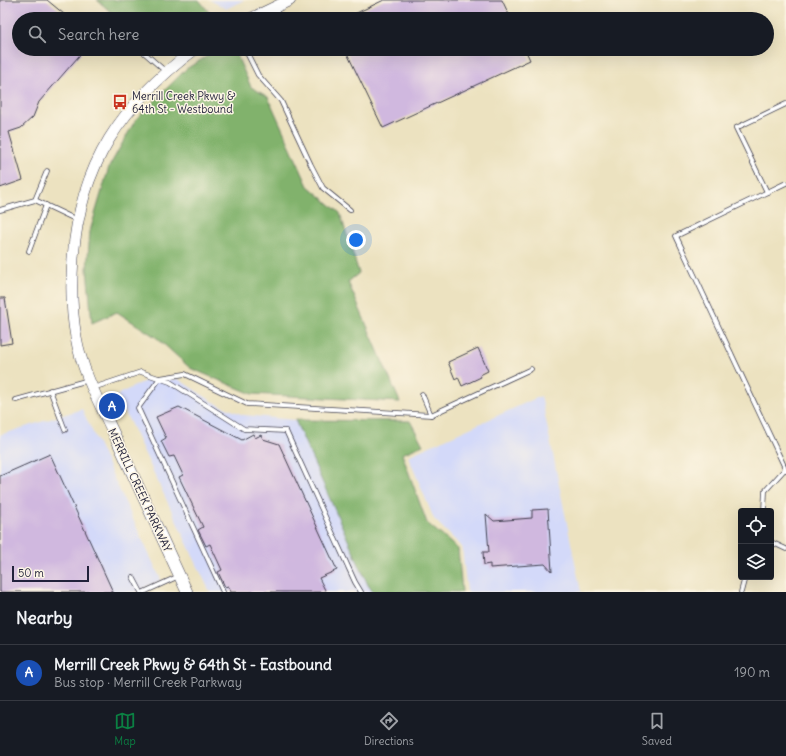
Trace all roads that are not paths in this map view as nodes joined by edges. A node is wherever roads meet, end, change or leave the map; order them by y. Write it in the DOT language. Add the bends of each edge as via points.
graph roads {
  1 [pos="290,0"];
  2 [pos="274,8"];
  3 [pos="265,12"];
  4 [pos="276,12"];
  5 [pos="148,56"];
  6 [pos="186,56"];
  7 [pos="248,56"];
  8 [pos="166,72"];
  9 [pos="786,104"];
  10 [pos="48,171"];
  11 [pos="786,183"];
  12 [pos="767,192"];
  13 [pos="35,200"];
  14 [pos="46,205"];
  15 [pos="0,210"];
  16 [pos="350,210"];
  17 [pos="77,220"];
  18 [pos="29,251"];
  19 [pos="531,368"];
  20 [pos="160,378"];
  21 [pos="91,384"];
  22 [pos="50,390"];
  23 [pos="422,394"];
  24 [pos="16,400"];
  25 [pos="431,415"];
  26 [pos="65,430"];
  27 [pos="786,470"];
  28 [pos="764,508"];
  29 [pos="774,543"];
  30 [pos="786,549"];
  31 [pos="179,576"];
  32 [pos="134,577"];
  33 [pos="744,580"];
  34 [pos="141,592"];
  35 [pos="144,592"];
  36 [pos="187,592"];
  37 [pos="223,592"];
  38 [pos="361,592"];
  39 [pos="741,592"];
  1 -- 2 [label="street"];
  2 -- 3 [label="street"];
  2 -- 4 [label="lane"];
  5 -- 8 [label="lane"];
  6 -- 8 [label="street, MERRILL CREEK PARKWAY"];
  7 -- 16 [label="lane" via="258,75 281,101 324,188"];
  8 -- 17 [label="street, MERRILL CREEK PARKWAY" via="120,120 105,144 90,178"];
  9 -- 12 [label="lane" via="736,128"];
  10 -- 13 [label="lane"];
  11 -- 12 [label="lane"];
  12 -- 27 [label="lane" via="676,236"];
  13 -- 14 [label="lane"];
  13 -- 15 [label="lane"];
  14 -- 17 [label="lane"];
  14 -- 18 [label="lane"];
  17 -- 21 [label="street, MERRILL CREEK PARKWAY" via="71,281 72,309 76,338"];
  19 -- 25 [label="lane"];
  20 -- 21 [label="lane" via="140,372"];
  20 -- 25 [label="lane" via="185,374 247,404"];
  20 -- 37 [label="lane" via="138,408"];
  20 -- 38 [label="lane" via="244,429 286,431"];
  21 -- 22 [label="lane"];
  21 -- 31 [label="street, MERRILL CREEK PARKWAY"];
  22 -- 24 [label="lane"];
  22 -- 26 [label="lane"];
  23 -- 25 [label="lane"];
  27 -- 28 [label="lane" via="764,491"];
  29 -- 30 [label="lane"];
  31 -- 35 [label="lane"];
  31 -- 36 [label="street, MERRILL CREEK PARKWAY"];
  32 -- 34 [label="lane"];
  33 -- 39 [label="lane"];
}
